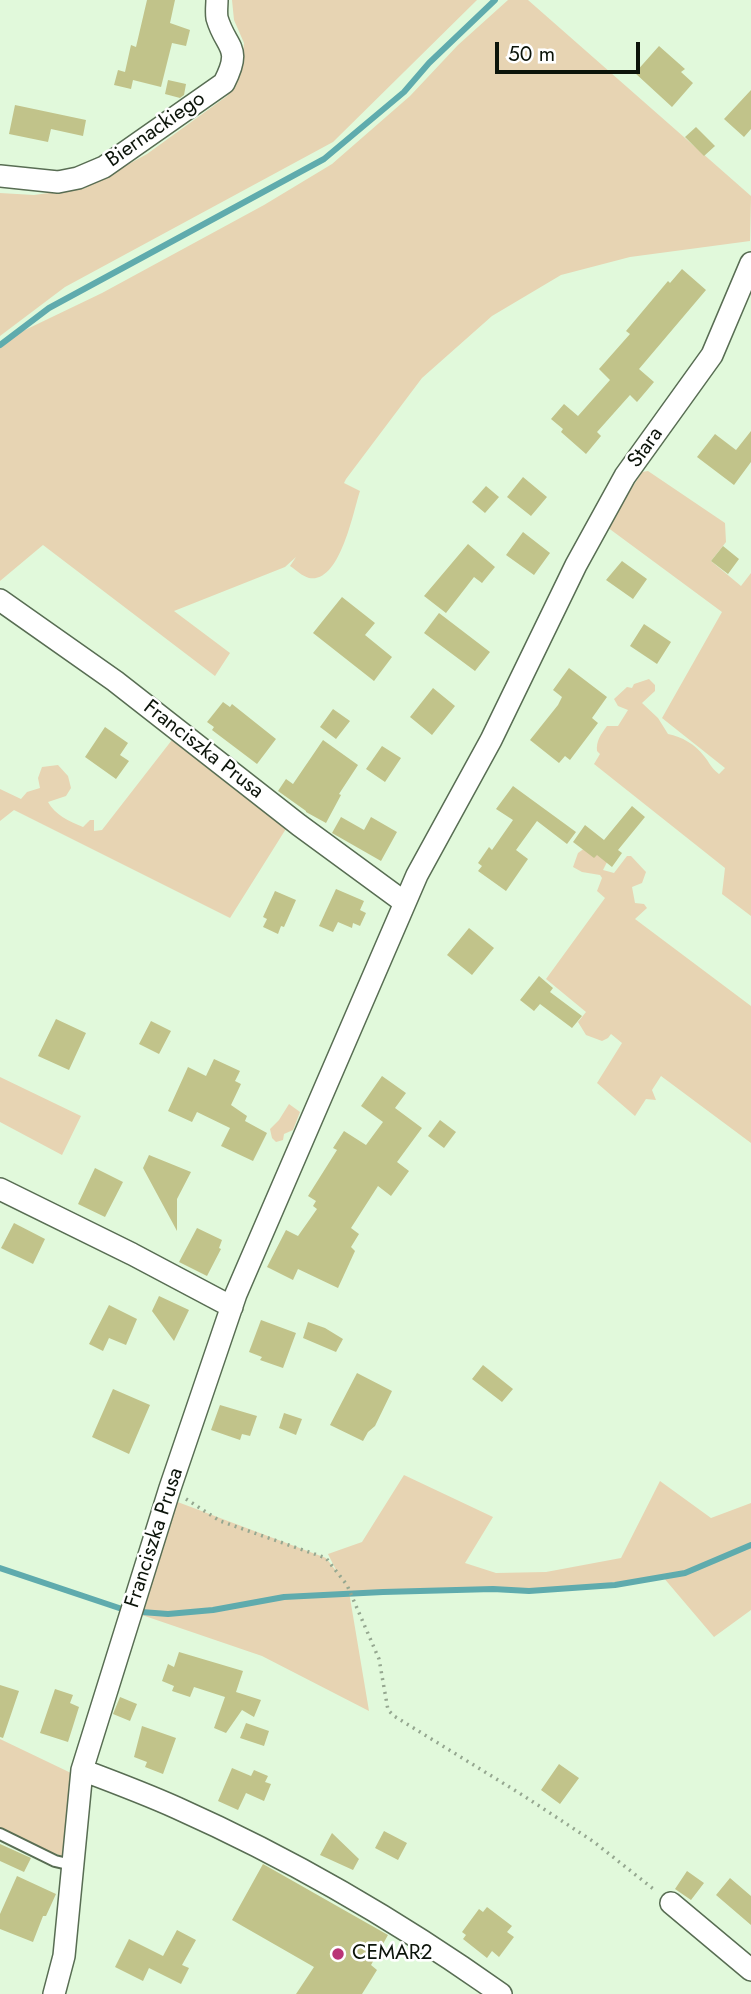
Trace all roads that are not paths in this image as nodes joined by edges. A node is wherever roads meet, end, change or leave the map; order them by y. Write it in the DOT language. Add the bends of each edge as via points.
graph roads {
  1 [pos="217,0"];
  2 [pos="0,176"];
  3 [pos="751,263"];
  4 [pos="0,600"];
  5 [pos="541,634"];
  6 [pos="404,902"];
  7 [pos="0,1189"];
  8 [pos="232,1307"];
  9 [pos="82,1770"];
  10 [pos="0,1834"];
  11 [pos="72,1865"];
  12 [pos="671,1903"];
  13 [pos="751,1970"];
  14 [pos="54,1994"];
  15 [pos="501,1994"];
  1 -- 2 [label="street, Biernackiego" via="217,17 233,48 233,66 224,83 104,167 78,178 58,182"];
  3 -- 5 [label="street, Stara" via="712,355 625,477"];
  4 -- 6 [label="street, Franciszka Prusa" via="115,681"];
  5 -- 6 [label="street, Franciszka Prusa" via="491,740"];
  6 -- 8 [label="street, Franciszka Prusa"];
  7 -- 8 [label="street"];
  8 -- 9 [label="street, Franciszka Prusa"];
  9 -- 11 [label="street, Franciszka Prusa"];
  9 -- 15 [label="street" via="177,1808 292,1866 384,1916"];
  10 -- 11 [label="lane"];
  11 -- 14 [label="street, Franciszka Prusa" via="64,1956"];
  12 -- 13 [label="street"];
}
